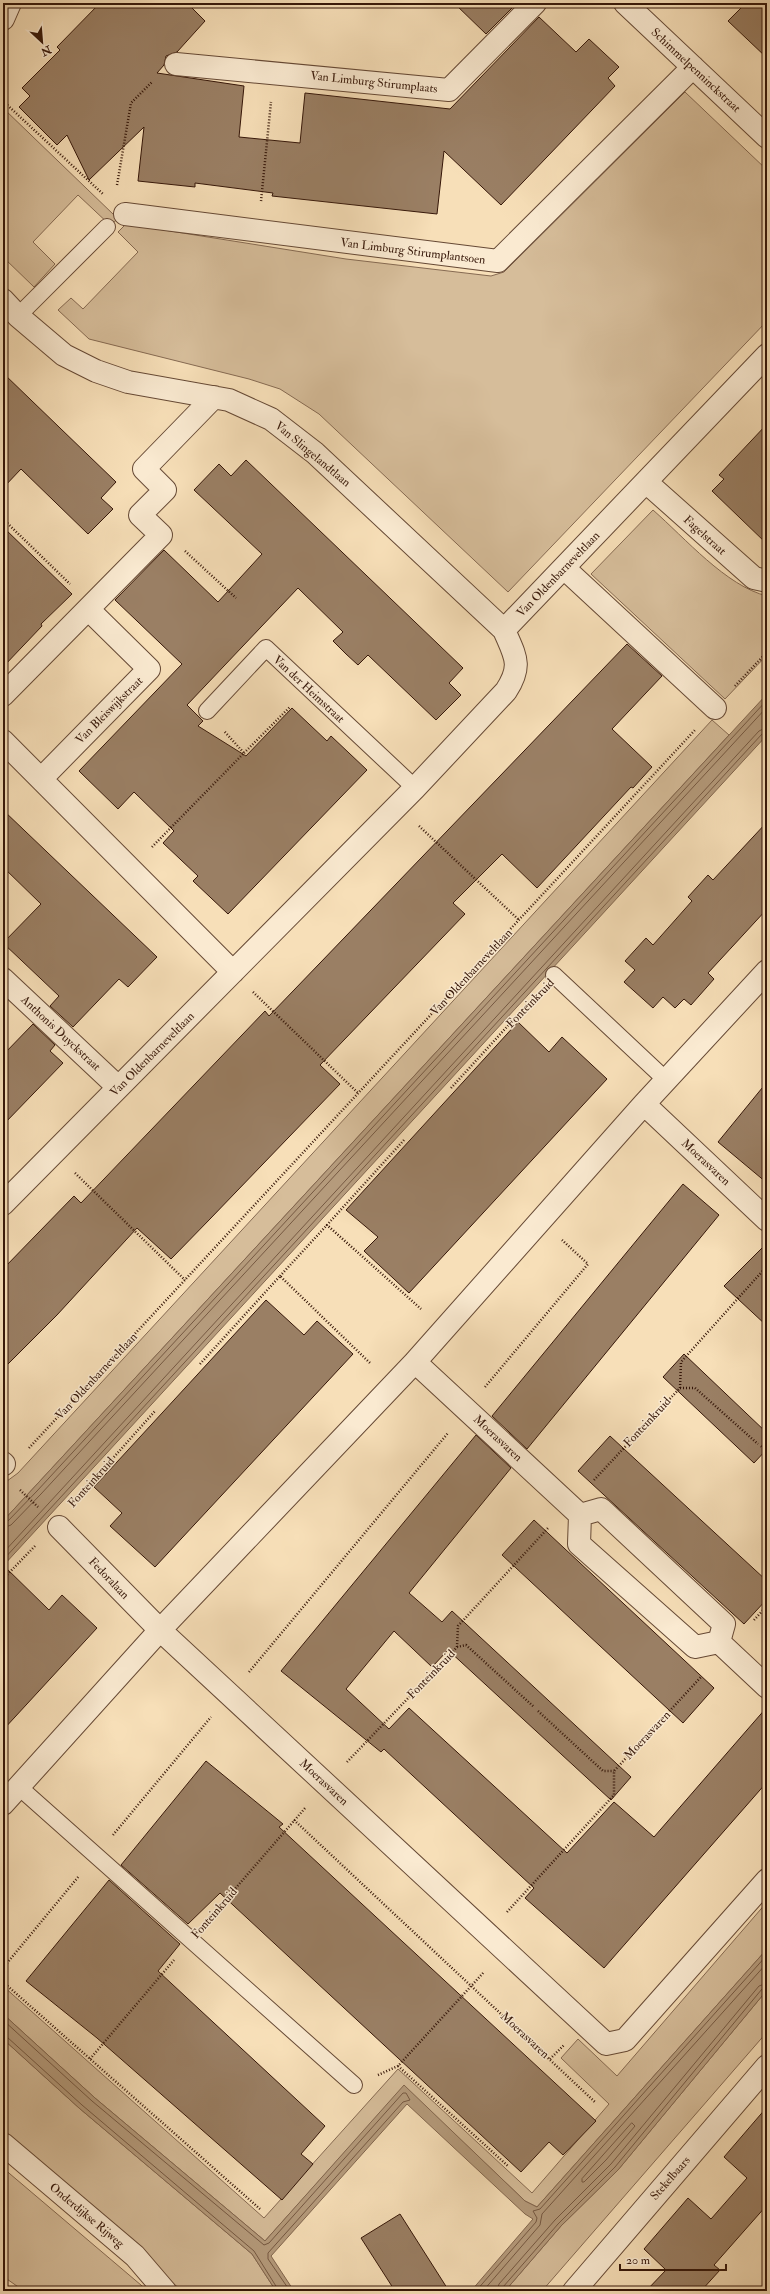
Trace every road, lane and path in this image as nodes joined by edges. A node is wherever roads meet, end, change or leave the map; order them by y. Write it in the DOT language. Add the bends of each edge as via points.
graph roads {
  1 [pos="10,3"];
  2 [pos="535,3"];
  3 [pos="625,3"];
  4 [pos="3,19"];
  5 [pos="176,64"];
  6 [pos="693,66"];
  7 [pos="274,73"];
  8 [pos="3,101"];
  9 [pos="767,137"];
  10 [pos="119,209"];
  11 [pos="107,227"];
  12 [pos="258,231"];
  13 [pos="3,300"];
  14 [pos="18,316"];
  15 [pos="767,355"];
  16 [pos="214,397"];
  17 [pos="646,482"];
  18 [pos="3,519"];
  19 [pos="161,535"];
  20 [pos="564,568"];
  21 [pos="767,581"];
  22 [pos="236,598"];
  23 [pos="90,607"];
  24 [pos="504,630"];
  25 [pos="767,652"];
  26 [pos="308,688"];
  27 [pos="5,690"];
  28 [pos="715,708"];
  29 [pos="207,711"];
  30 [pos="3,741"];
  31 [pos="244,753"];
  32 [pos="41,778"];
  33 [pos="415,788"];
  34 [pos="398,805"];
  35 [pos="131,868"];
  36 [pos="519,920"];
  37 [pos="767,971"];
  38 [pos="233,972"];
  39 [pos="554,975"];
  40 [pos="3,979"];
  41 [pos="666,1080"];
  42 [pos="118,1087"];
  43 [pos="451,1088"];
  44 [pos="358,1093"];
  45 [pos="644,1104"];
  46 [pos="404,1140"];
  47 [pos="53,1152"];
  48 [pos="3,1204"];
  49 [pos="541,1220"];
  50 [pos="767,1220"];
  51 [pos="327,1225"];
  52 [pos="767,1266"];
  53 [pos="280,1276"];
  54 [pos="185,1280"];
  55 [pos="444,1330"];
  56 [pos="415,1362"];
  57 [pos="200,1364"];
  58 [pos="393,1385"];
  59 [pos="680,1388"];
  60 [pos="467,1410"];
  61 [pos="155,1411"];
  62 [pos="758,1444"];
  63 [pos="761,1446"];
  64 [pos="28,1449"];
  65 [pos="767,1452"];
  66 [pos="18,1488"];
  67 [pos="575,1510"];
  68 [pos="61,1528"];
  69 [pos="3,1579"];
  70 [pos="767,1606"];
  71 [pos="160,1630"];
  72 [pos="723,1645"];
  73 [pos="457,1647"];
  74 [pos="767,1687"];
  75 [pos="230,1695"];
  76 [pos="534,1707"];
  77 [pos="538,1711"];
  78 [pos="614,1771"];
  79 [pos="326,1784"];
  80 [pos="18,1787"];
  81 [pos="3,1804"];
  82 [pos="294,1820"];
  83 [pos="96,1856"];
  84 [pos="767,1880"];
  85 [pos="487,1934"];
  86 [pos="191,1940"];
  87 [pos="504,1950"];
  88 [pos="3,1968"];
  89 [pos="3,1982"];
  90 [pos="472,1985"];
  91 [pos="90,2059"];
  92 [pos="398,2066"];
  93 [pos="767,2066"];
  94 [pos="354,2086"];
  95 [pos="596,2103"];
  96 [pos="3,2144"];
  97 [pos="509,2167"];
  98 [pos="260,2209"];
  99 [pos="165,2291"];
  100 [pos="574,2291"];
  1 -- 4 [label="street"];
  2 -- 7 [label="street, Van Limburg Stirumplaats" via="449,90"];
  3 -- 6 [label="street, Schimmelpenninckstraat"];
  5 -- 7 [label="street, Van Limburg Stirumplaats"];
  5 -- 10 [label="path" via="161,72 131,103"];
  6 -- 9 [label="street, Schimmelpenninckstraat"];
  6 -- 12 [label="street, Van Limburg Stirumplantsoen" via="498,261"];
  7 -- 12 [label="path"];
  8 -- 10 [label="path"];
  10 -- 12 [label="street, Van Limburg Stirumplantsoen"];
  11 -- 14 [label="lane"];
  13 -- 14 [label="street, Van Slingelandtlaan"];
  14 -- 16 [label="street, Van Slingelandtlaan" via="64,355 96,371 128,382"];
  15 -- 17 [label="street, Van Oldenbarneveltlaan"];
  16 -- 19 [label="street" via="144,469 165,490 140,514"];
  16 -- 24 [label="street, Van Slingelandtlaan" via="229,400 271,419 315,453"];
  17 -- 20 [label="street, Van Oldenbarneveltlaan"];
  17 -- 21 [label="street, Fagelstraat" via="754,578"];
  18 -- 23 [label="path"];
  19 -- 22 [label="path" via="166,534"];
  19 -- 23 [label="street"];
  20 -- 24 [label="street, Van Oldenbarneveltlaan"];
  20 -- 28 [label="street"];
  23 -- 27 [label="street"];
  23 -- 32 [label="street, Van Bleiswijkstraat" via="149,669"];
  24 -- 33 [label="street, Van Oldenbarneveltlaan" via="516,659 515,677 506,691"];
  25 -- 28 [label="path, Van Oldenbarneveltlaan"];
  26 -- 29 [label="lane, Van der Heimstraat" via="266,648"];
  26 -- 31 [label="path"];
  26 -- 33 [label="lane, Van der Heimstraat"];
  28 -- 36 [label="path, Van Oldenbarneveltlaan"];
  29 -- 31 [label="path"];
  30 -- 32 [label="street"];
  31 -- 35 [label="path"];
  32 -- 35 [label="street"];
  33 -- 34 [label="street, Van Oldenbarneveltlaan"];
  34 -- 36 [label="path, Van Oldenbarneveltlaan"];
  34 -- 38 [label="street, Van Oldenbarneveltlaan"];
  35 -- 38 [label="street"];
  36 -- 44 [label="path, Van Oldenbarneveltlaan"];
  37 -- 41 [label="street"];
  38 -- 42 [label="street, Van Oldenbarneveltlaan"];
  38 -- 44 [label="path"];
  39 -- 41 [label="lane, Fonteinkruid"];
  39 -- 43 [label="path, Fonteinkruid"];
  40 -- 42 [label="street, Anthonis Duyckstraat"];
  41 -- 45 [label="street"];
  42 -- 47 [label="street, Van Oldenbarneveltlaan"];
  44 -- 54 [label="path, Van Oldenbarneveltlaan"];
  45 -- 49 [label="street"];
  45 -- 50 [label="street, Moerasvaren"];
  46 -- 51 [label="path"];
  47 -- 48 [label="street, Van Oldenbarneveltlaan"];
  47 -- 54 [label="path"];
  49 -- 55 [label="street"];
  49 -- 60 [label="path" via="588,1264"];
  51 -- 53 [label="path"];
  51 -- 55 [label="path"];
  52 -- 59 [label="path, Fonteinkruid" via="681,1362"];
  53 -- 57 [label="path"];
  53 -- 58 [label="path"];
  54 -- 64 [label="path, Van Oldenbarneveltlaan"];
  55 -- 56 [label="street"];
  56 -- 58 [label="street"];
  56 -- 60 [label="street, Moerasvaren"];
  58 -- 71 [label="street"];
  59 -- 62 [label="path" via="695,1388"];
  59 -- 67 [label="path, Fonteinkruid"];
  60 -- 67 [label="street, Moerasvaren"];
  60 -- 75 [label="path"];
  61 -- 68 [label="path, Fonteinkruid" via="66,1510 71,1520"];
  63 -- 65 [label="path"];
  66 -- 68 [label="path"];
  67 -- 72 [label="street" via="601,1509 724,1624"];
  67 -- 72 [label="street" via="580,1544 695,1647"];
  67 -- 73 [label="path, Fonteinkruid" via="458,1626"];
  68 -- 69 [label="path" via="53,1539 44,1536"];
  68 -- 71 [label="street, Fedoralaan"];
  70 -- 72 [label="path, Moerasvaren"];
  71 -- 75 [label="street, Moerasvaren"];
  71 -- 80 [label="street"];
  72 -- 74 [label="street"];
  72 -- 78 [label="path, Moerasvaren"];
  73 -- 76 [label="path" via="466,1645"];
  73 -- 79 [label="path, Fonteinkruid"];
  75 -- 79 [label="street, Moerasvaren"];
  75 -- 83 [label="path"];
  77 -- 78 [label="path" via="603,1771"];
  78 -- 85 [label="path" via="614,1795"];
  79 -- 82 [label="path, Fonteinkruid"];
  79 -- 85 [label="street, Moerasvaren"];
  80 -- 81 [label="street"];
  80 -- 83 [label="lane"];
  82 -- 86 [label="path, Fonteinkruid"];
  82 -- 90 [label="path, Moerasvaren"];
  83 -- 86 [label="lane"];
  83 -- 88 [label="path"];
  84 -- 87 [label="street, Moerasvaren" via="625,2040 606,2044"];
  85 -- 87 [label="street, Moerasvaren"];
  86 -- 91 [label="path, Fonteinkruid"];
  86 -- 94 [label="lane"];
  87 -- 90 [label="path"];
  89 -- 91 [label="path"];
  90 -- 92 [label="path"];
  90 -- 95 [label="path, Moerasvaren"];
  91 -- 98 [label="path"];
  92 -- 94 [label="path"];
  92 -- 97 [label="path"];
  93 -- 100 [label="street, Stekelbaars"];
  96 -- 99 [label="street, Onderdijkse Rijweg" via="135,2256"];
}
